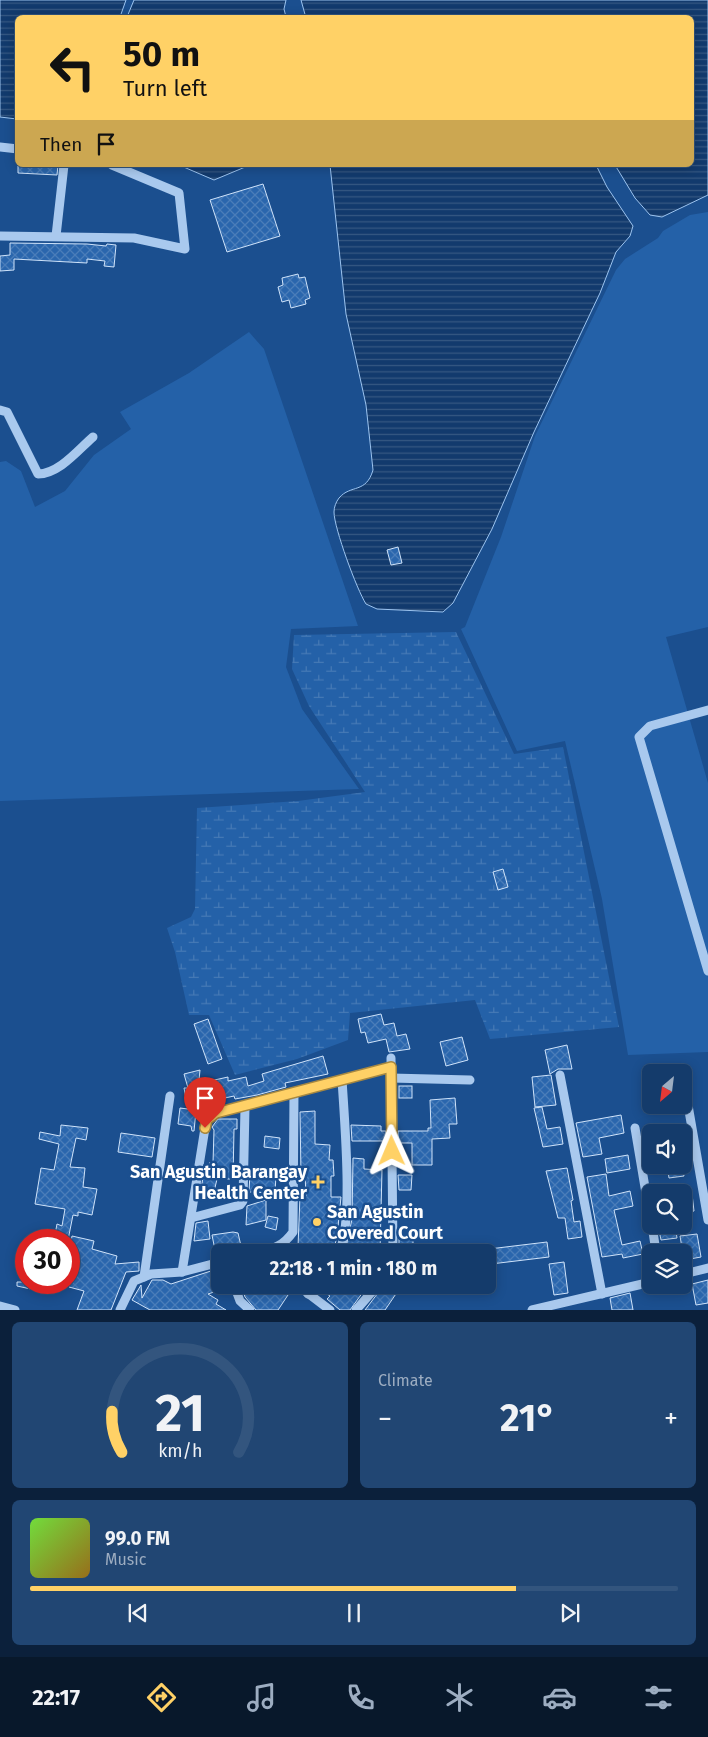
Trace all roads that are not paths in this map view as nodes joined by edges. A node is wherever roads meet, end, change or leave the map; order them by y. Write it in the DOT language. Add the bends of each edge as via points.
graph roads {
  1 [pos="0,147"];
  2 [pos="15,149"];
  3 [pos="64,167"];
  4 [pos="117,167"];
  5 [pos="0,236"];
  6 [pos="56,236"];
  7 [pos="0,410"];
  8 [pos="93,437"];
  9 [pos="708,710"];
  10 [pos="708,971"];
  11 [pos="560,1075"];
  12 [pos="391,1078"];
  13 [pos="342,1079"];
  14 [pos="470,1080"];
  15 [pos="294,1092"];
  16 [pos="170,1096"];
  17 [pos="245,1107"];
  18 [pos="690,1114"];
  19 [pos="635,1128"];
  20 [pos="644,1184"];
  21 [pos="191,1218"];
  22 [pos="708,1220"];
  23 [pos="282,1244"];
  24 [pos="343,1244"];
  25 [pos="393,1244"];
  26 [pos="211,1264"];
  27 [pos="708,1268"];
  28 [pos="182,1272"];
  29 [pos="692,1272"];
  30 [pos="144,1277"];
  31 [pos="642,1284"];
  32 [pos="237,1294"];
  33 [pos="308,1294"];
  34 [pos="370,1294"];
  35 [pos="602,1294"];
  36 [pos="0,1306"];
  37 [pos="15,1310"];
  38 [pos="120,1310"];
  39 [pos="250,1310"];
  40 [pos="330,1310"];
  41 [pos="356,1310"];
  42 [pos="532,1310"];
  1 -- 2 [label="street"];
  3 -- 6 [label="street"];
  4 -- 6 [label="street" via="178,194 185,249 134,238"];
  5 -- 6 [label="street"];
  7 -- 8 [label="street" via="7,412 38,474 45,474 62,464"];
  9 -- 10 [label="street" via="650,726 639,737"];
  11 -- 35 [label="street"];
  12 -- 13 [label="street" via="391,1063"];
  12 -- 14 [label="street"];
  12 -- 25 [label="street"];
  13 -- 15 [label="street"];
  13 -- 24 [label="street" via="346,1198"];
  15 -- 17 [label="street"];
  15 -- 23 [label="street" via="294,1223 289,1238"];
  16 -- 30 [label="street"];
  17 -- 21 [label="street" via="216,1113 207,1120"];
  17 -- 21 [label="street" via="243,1201 240,1205"];
  18 -- 22 [label="street"];
  19 -- 20 [label="street"];
  21 -- 28 [label="street"];
  26 -- 28 [label="street"];
  27 -- 29 [label="street"];
  28 -- 30 [label="street"];
  30 -- 38 [label="street" via="134,1282"];
  31 -- 35 [label="street"];
  32 -- 39 [label="street"];
  33 -- 40 [label="street"];
  34 -- 41 [label="street"];
  35 -- 42 [label="street"];
  36 -- 37 [label="street"];
}
